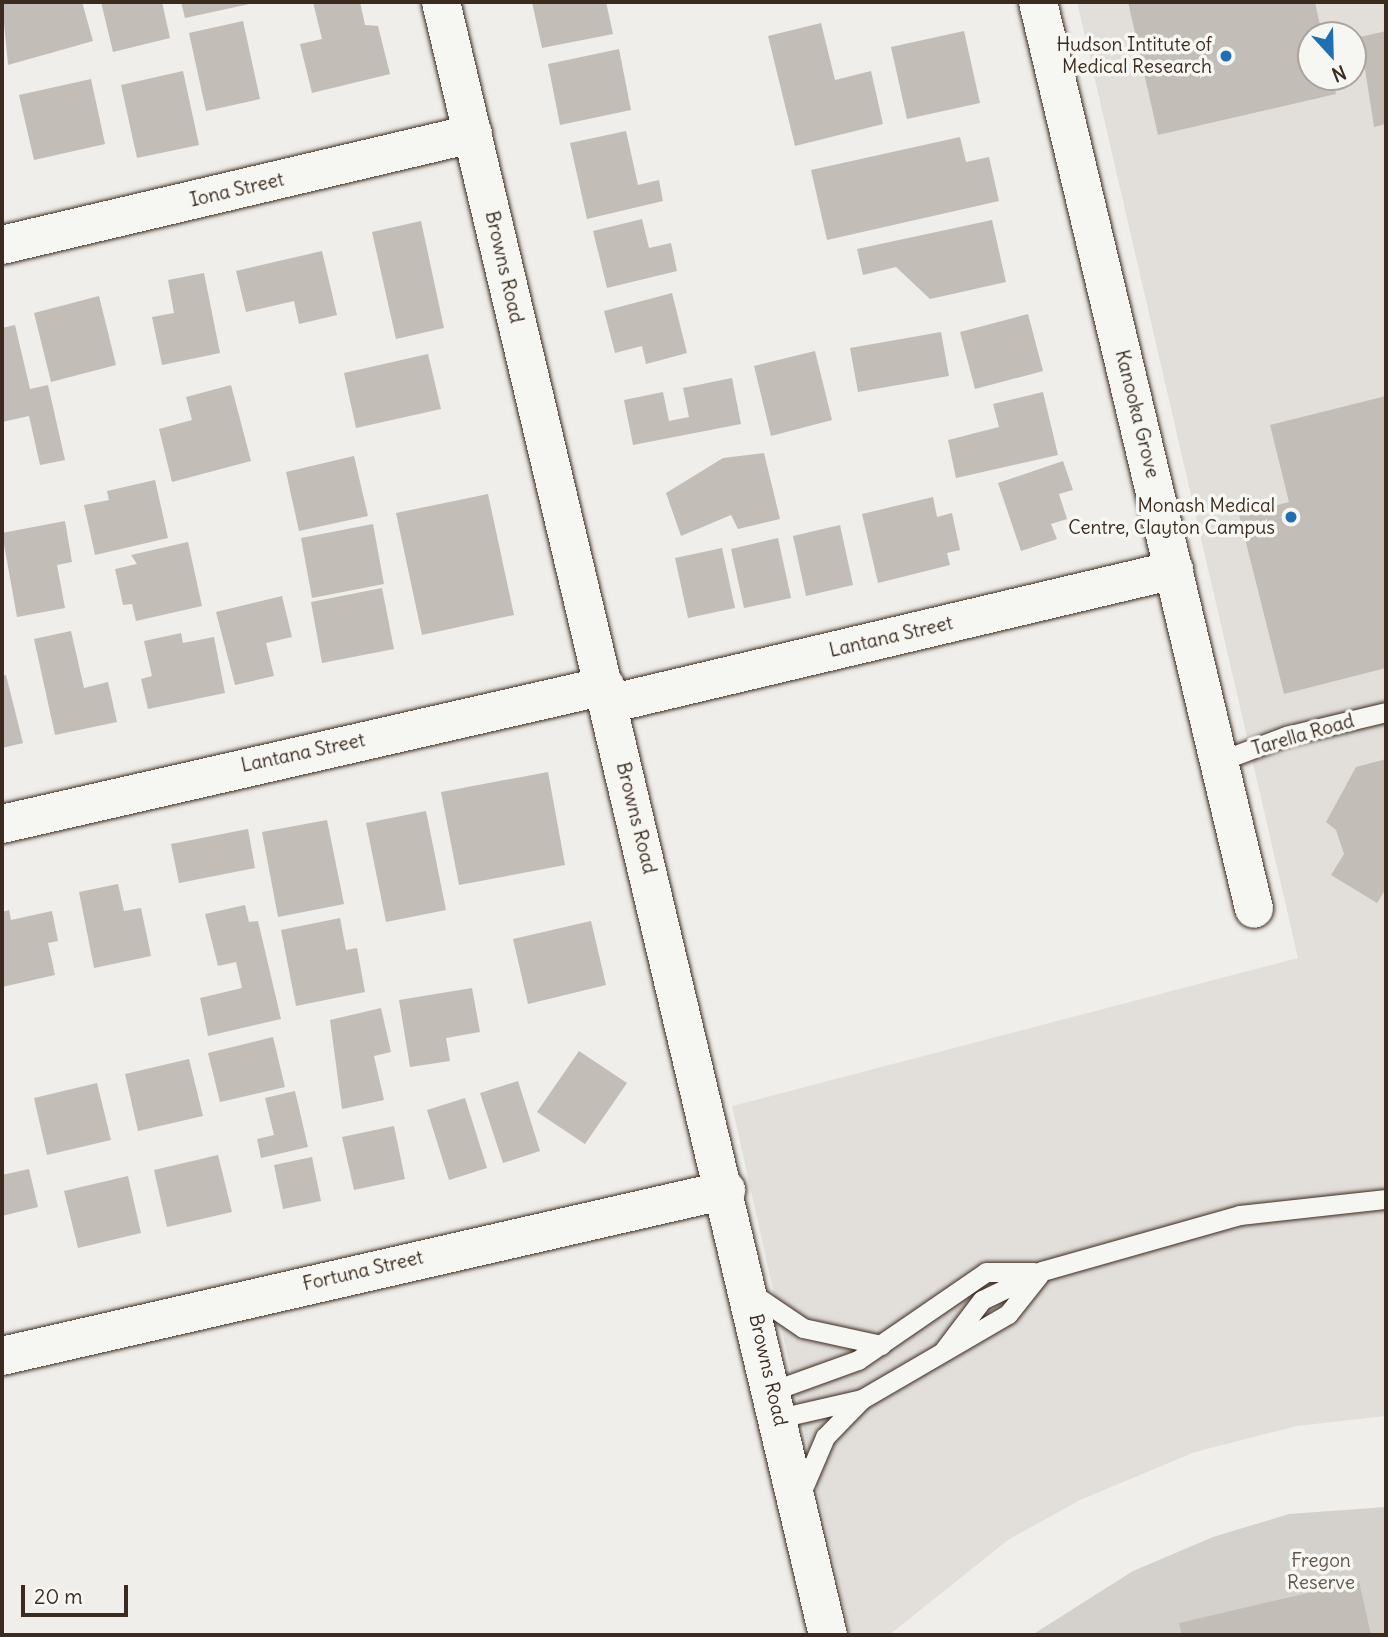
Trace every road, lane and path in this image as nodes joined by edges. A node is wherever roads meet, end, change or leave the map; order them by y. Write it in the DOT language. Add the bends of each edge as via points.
graph roads {
  1 [pos="441,2"];
  2 [pos="1038,2"];
  3 [pos="473,134"];
  4 [pos="2,246"];
  5 [pos="1174,570"];
  6 [pos="607,695"];
  7 [pos="1386,712"];
  8 [pos="1220,761"];
  9 [pos="2,824"];
  10 [pos="1254,909"];
  11 [pos="726,1190"];
  12 [pos="1386,1199"];
  13 [pos="1042,1271"];
  14 [pos="750,1292"];
  15 [pos="881,1345"];
  16 [pos="2,1356"];
  17 [pos="862,1399"];
  18 [pos="776,1404"];
  19 [pos="798,1503"];
  20 [pos="828,1635"];
  1 -- 3 [label="street, Browns Road"];
  2 -- 5 [label="street, Kanooka Grove"];
  3 -- 4 [label="street, Iona Street"];
  3 -- 6 [label="street, Browns Road"];
  5 -- 6 [label="street, Lantana Street"];
  5 -- 8 [label="street, Kanooka Grove"];
  6 -- 9 [label="street, Lantana Street"];
  6 -- 11 [label="street, Browns Road"];
  7 -- 8 [label="lane, Tarella Road" via="1286,736"];
  8 -- 10 [label="street, Kanooka Grove"];
  11 -- 14 [label="street, Browns Road"];
  11 -- 16 [label="street, Fortuna Street"];
  12 -- 13 [label="lane" via="1240,1215"];
  13 -- 15 [label="lane" via="986,1272"];
  13 -- 17 [label="lane" via="982,1300 944,1350"];
  14 -- 15 [label="lane" via="803,1328"];
  14 -- 18 [label="street, Browns Road"];
  15 -- 18 [label="lane"];
  17 -- 18 [label="lane"];
  17 -- 19 [label="lane" via="818,1449"];
  18 -- 19 [label="street, Browns Road"];
  19 -- 20 [label="street, Browns Road"];
}
